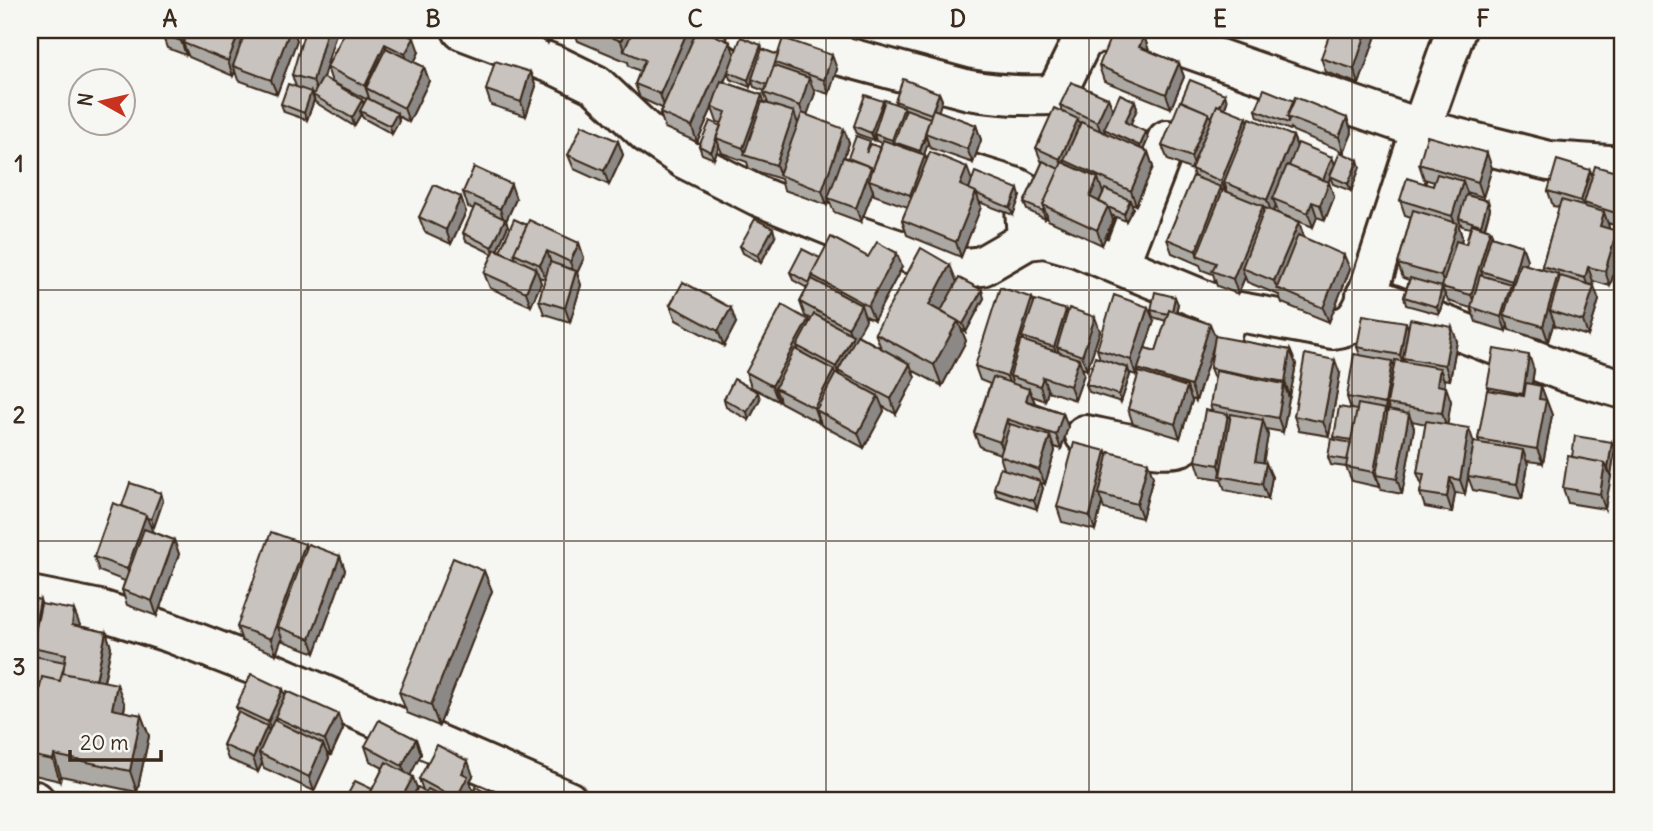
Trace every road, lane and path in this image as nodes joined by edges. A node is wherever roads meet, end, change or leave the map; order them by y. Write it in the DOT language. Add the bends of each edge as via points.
graph roads {
  1 [pos="462,30"];
  2 [pos="745,30"];
  3 [pos="1456,30"];
  4 [pos="1421,129"];
  5 [pos="1167,140"];
  6 [pos="927,160"];
  7 [pos="1623,166"];
  8 [pos="1027,240"];
  9 [pos="1119,265"];
  10 [pos="1366,295"];
  11 [pos="1228,310"];
  12 [pos="1623,389"];
  13 [pos="1085,435"];
  14 [pos="30,596"];
  15 [pos="30,800"];
  16 [pos="35,801"];
  17 [pos="568,801"];
  1 -- 8 [label="street" via="596,85 647,133 685,159 758,196 846,232 956,269 982,266"];
  2 -- 4 [label="street" via="969,90 1023,97 1052,95 1082,41 1096,33 1129,32"];
  3 -- 4 [label="street"];
  4 -- 7 [label="street" via="1549,161"];
  4 -- 10 [label="street"];
  5 -- 9 [label="street"];
  6 -- 8 [label="street" via="1024,192"];
  8 -- 9 [label="street" via="1045,238"];
  9 -- 11 [label="street"];
  10 -- 11 [label="street" via="1359,315 1341,328"];
  10 -- 12 [label="street" via="1568,373"];
  11 -- 13 [label="street" via="1189,440 1163,447"];
  14 -- 17 [label="street" via="171,633"];
  15 -- 16 [label="street"];
}
